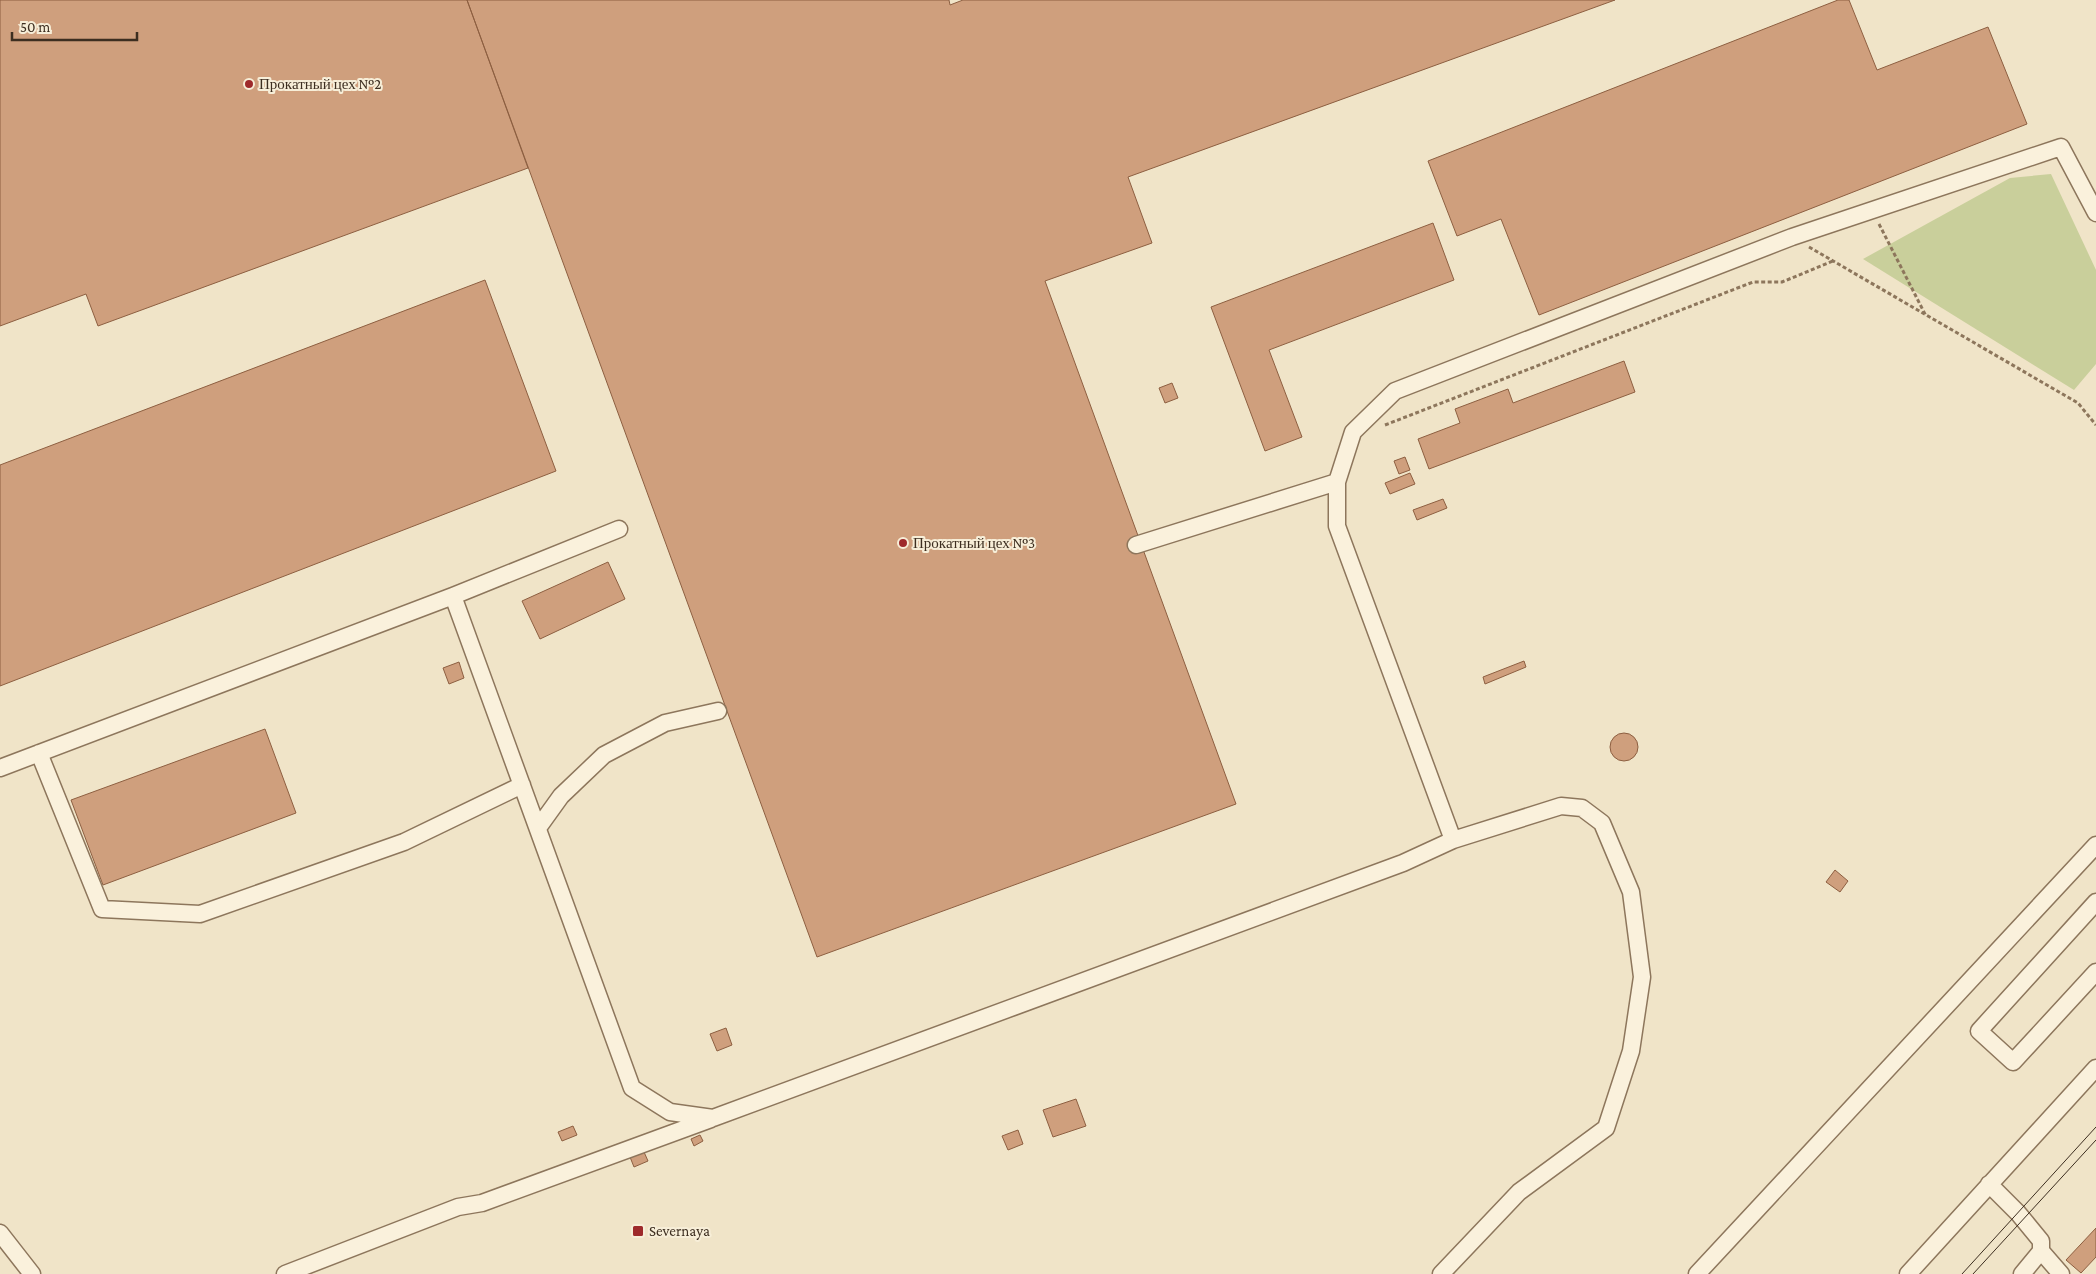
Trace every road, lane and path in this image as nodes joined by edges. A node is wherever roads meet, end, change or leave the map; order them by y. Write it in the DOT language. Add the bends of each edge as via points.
graph roads {
  1 [pos="1871,210"];
  2 [pos="2096,213"];
  3 [pos="1792,237"];
  4 [pos="1833,261"];
  5 [pos="1927,317"];
  6 [pos="2096,425"];
  7 [pos="1378,428"];
  8 [pos="1337,482"];
  9 [pos="619,529"];
  10 [pos="1136,545"];
  11 [pos="453,596"];
  12 [pos="718,711"];
  13 [pos="39,753"];
  14 [pos="0,768"];
  15 [pos="522,785"];
  16 [pos="538,828"];
  17 [pos="1453,840"];
  18 [pos="2096,845"];
  19 [pos="2096,902"];
  20 [pos="2096,972"];
  21 [pos="2096,1068"];
  22 [pos="713,1118"];
  23 [pos="1989,1184"];
  24 [pos="0,1233"];
  25 [pos="2041,1252"];
  26 [pos="32,1274"];
  27 [pos="285,1274"];
  28 [pos="1441,1274"];
  29 [pos="1697,1274"];
  30 [pos="1908,1274"];
  31 [pos="2022,1274"];
  32 [pos="2061,1274"];
  1 -- 2 [label="street" via="2062,147"];
  1 -- 3 [label="street"];
  1 -- 5 [label="path"];
  3 -- 4 [label="path"];
  3 -- 8 [label="street" via="1395,391 1353,432"];
  4 -- 5 [label="path"];
  4 -- 7 [label="path" via="1782,282 1754,282"];
  5 -- 6 [label="path" via="2078,403"];
  8 -- 10 [label="street"];
  8 -- 17 [label="street" via="1337,526"];
  9 -- 11 [label="street"];
  11 -- 13 [label="street"];
  11 -- 15 [label="street"];
  12 -- 16 [label="street" via="665,723 604,755 561,796"];
  13 -- 14 [label="street"];
  13 -- 15 [label="street" via="102,909 200,914 404,842"];
  15 -- 16 [label="street"];
  16 -- 22 [label="street" via="632,1088 670,1112"];
  17 -- 22 [label="street" via="1403,863"];
  17 -- 28 [label="street" via="1561,806 1582,808 1602,823 1631,892 1642,977 1630,1051 1606,1128 1519,1192"];
  18 -- 29 [label="street"];
  19 -- 20 [label="street" via="1979,1031 2013,1062"];
  21 -- 23 [label="street"];
  22 -- 27 [label="street" via="482,1203 458,1207"];
  23 -- 25 [label="street" via="2041,1241"];
  23 -- 30 [label="street"];
  24 -- 26 [label="street"];
  25 -- 31 [label="street"];
  25 -- 32 [label="street"];
}
